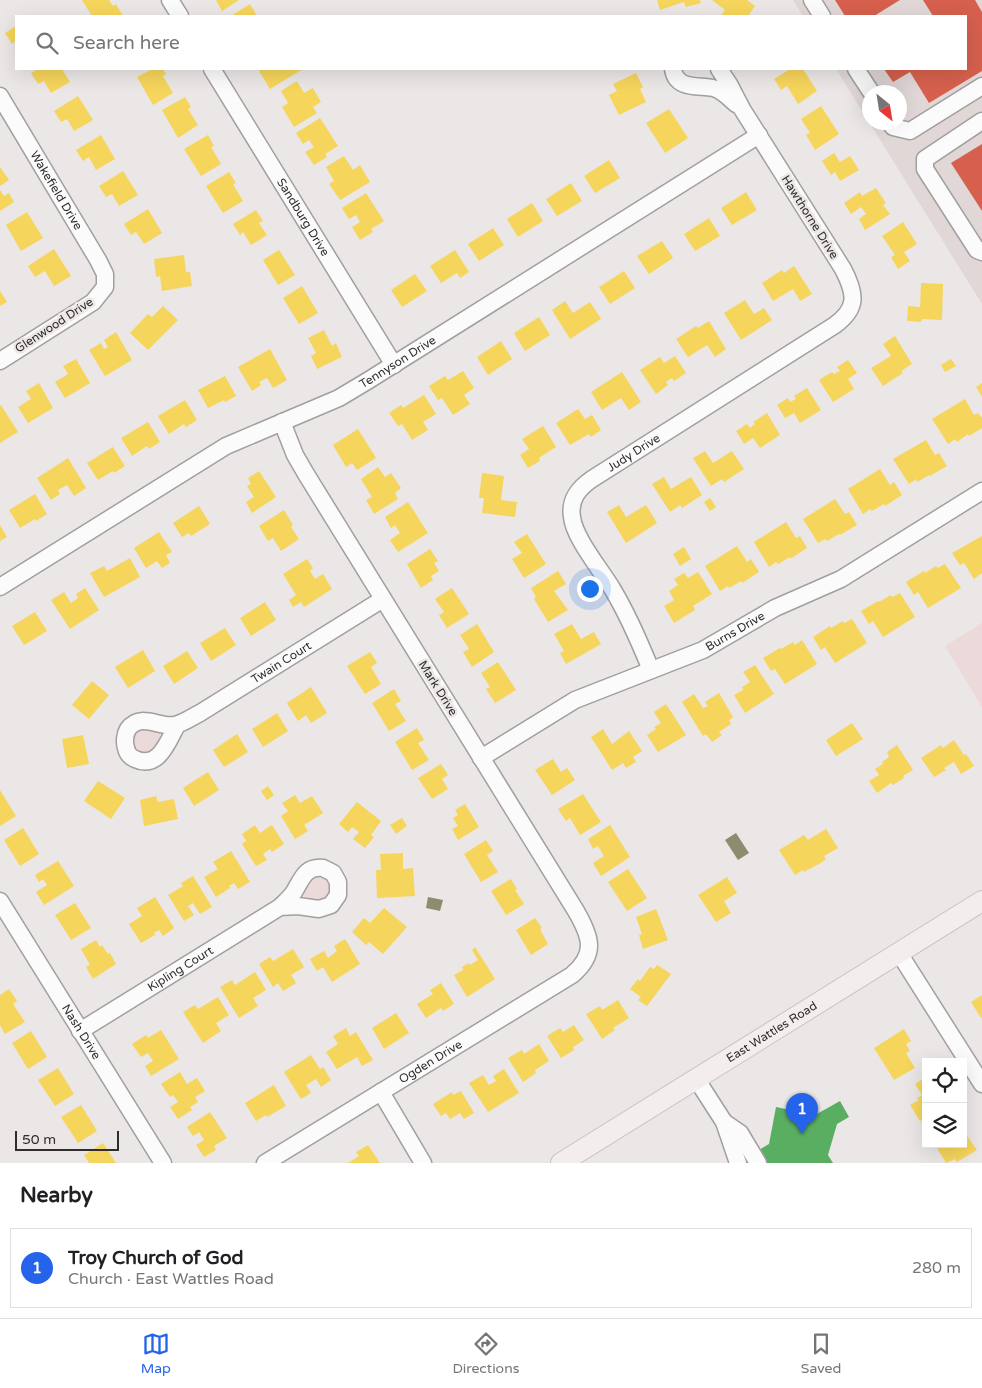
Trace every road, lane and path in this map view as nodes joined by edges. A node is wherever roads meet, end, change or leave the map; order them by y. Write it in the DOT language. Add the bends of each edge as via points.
graph roads {
  1 [pos="170,0"];
  2 [pos="812,0"];
  3 [pos="179,15"];
  4 [pos="821,15"];
  5 [pos="213,70"];
  6 [pos="673,70"];
  7 [pos="721,70"];
  8 [pos="857,70"];
  9 [pos="866,85"];
  10 [pos="982,86"];
  11 [pos="0,96"];
  12 [pos="742,109"];
  13 [pos="982,121"];
  14 [pos="906,130"];
  15 [pos="758,136"];
  16 [pos="982,252"];
  17 [pos="105,287"];
  18 [pos="853,302"];
  19 [pos="0,361"];
  20 [pos="394,365"];
  21 [pos="282,422"];
  22 [pos="982,491"];
  23 [pos="0,587"];
  24 [pos="383,599"];
  25 [pos="651,670"];
  26 [pos="177,725"];
  27 [pos="481,758"];
  28 [pos="0,901"];
  29 [pos="982,902"];
  30 [pos="280,908"];
  31 [pos="899,953"];
  32 [pos="589,954"];
  33 [pos="80,1031"];
  34 [pos="698,1080"];
  35 [pos="982,1084"];
  36 [pos="381,1092"];
  37 [pos="724,1122"];
  38 [pos="163,1163"];
  39 [pos="265,1163"];
  40 [pos="423,1163"];
  41 [pos="561,1163"];
  42 [pos="738,1163"];
  43 [pos="758,1163"];
  1 -- 3 [label="street"];
  2 -- 4 [label="street"];
  5 -- 20 [label="street, Sandburg Drive"];
  6 -- 12 [label="street" via="683,84 720,91"];
  7 -- 12 [label="street"];
  8 -- 9 [label="street"];
  10 -- 14 [label="street" via="910,131"];
  11 -- 17 [label="street, Wakefield Drive" via="98,260"];
  12 -- 15 [label="street"];
  13 -- 16 [label="street" via="925,159 925,169 977,250"];
  15 -- 18 [label="street, Hawthorne Drive" via="850,282"];
  15 -- 20 [label="street, Tennyson Drive"];
  17 -- 19 [label="street, Glenwood Drive" via="93,302"];
  18 -- 25 [label="street, Judy Drive" via="844,318 834,325 592,479 576,494 571,509 573,524 618,599"];
  20 -- 21 [label="street, Tennyson Drive" via="339,398"];
  21 -- 23 [label="street, Tennyson Drive" via="226,446"];
  21 -- 24 [label="street, Mark Drive" via="299,462"];
  22 -- 25 [label="street, Burns Drive" via="841,579 775,608 703,650"];
  24 -- 26 [label="street, Twain Court"];
  24 -- 27 [label="street, Mark Drive"];
  25 -- 27 [label="street, Burns Drive" via="575,700"];
  27 -- 32 [label="street, Mark Drive" via="583,923 590,943"];
  28 -- 33 [label="street, Nash Drive"];
  29 -- 31 [label="main road, East Wattles Road"];
  30 -- 33 [label="street, Kipling Court"];
  31 -- 34 [label="main road, East Wattles Road"];
  31 -- 35 [label="street"];
  32 -- 36 [label="street, Ogden Drive" via="586,962 572,974"];
  33 -- 38 [label="street, Nash Drive"];
  34 -- 37 [label="street"];
  34 -- 41 [label="main road, East Wattles Road"];
  36 -- 39 [label="street, Ogden Drive"];
  36 -- 40 [label="street"];
  37 -- 42 [label="street"];
  37 -- 43 [label="street" via="740,1133"];
}
